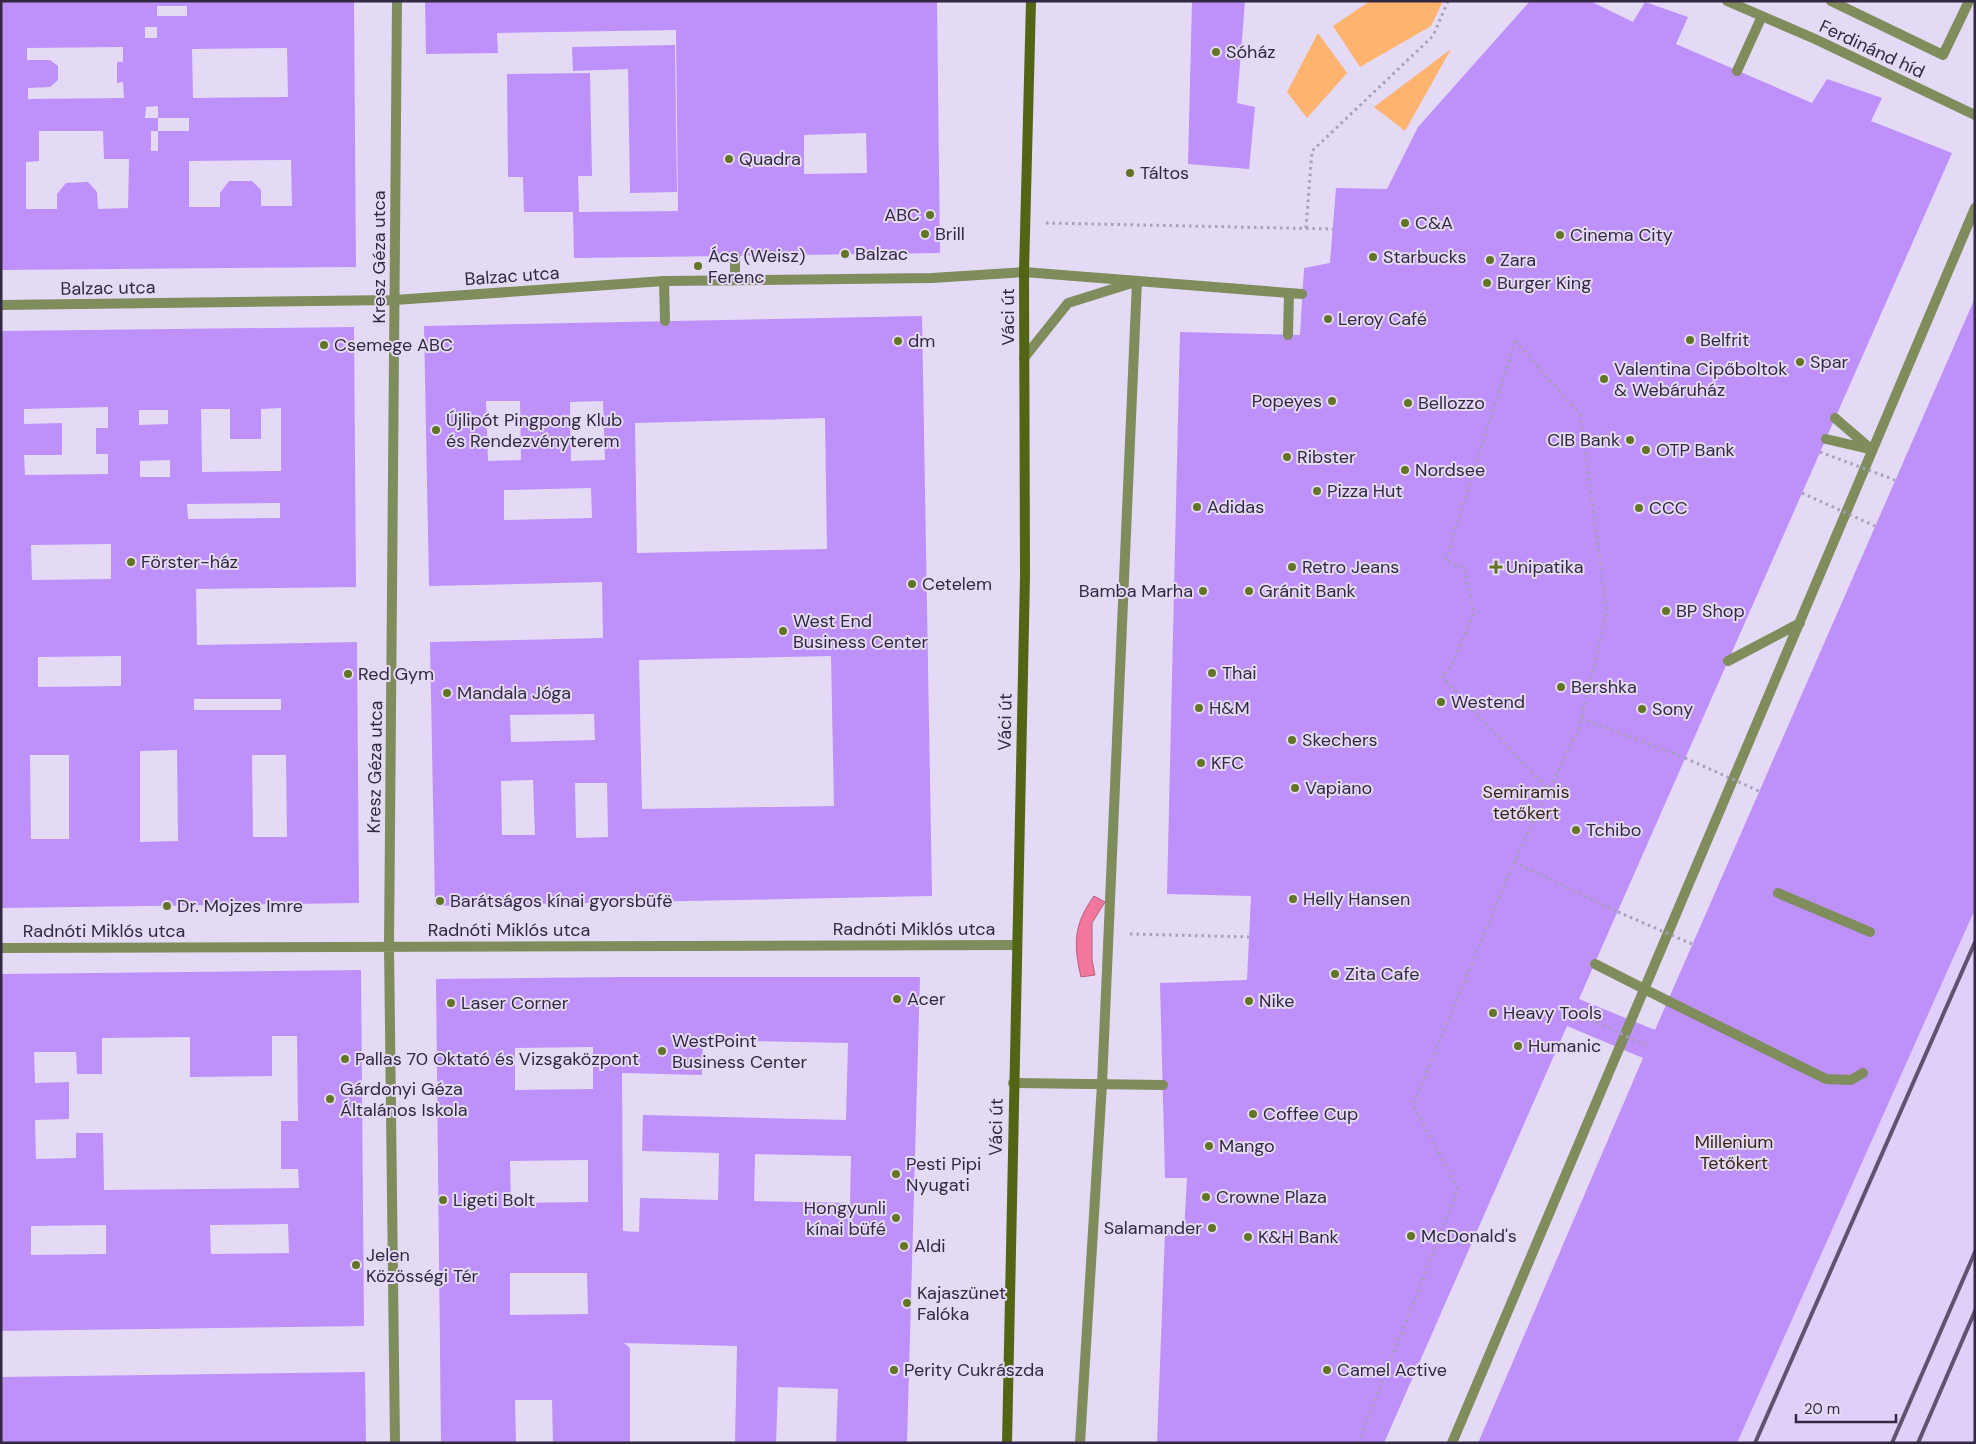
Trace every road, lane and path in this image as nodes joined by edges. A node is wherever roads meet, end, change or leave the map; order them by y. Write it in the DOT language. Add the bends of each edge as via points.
graph roads {
  1 [pos="397,1"];
  2 [pos="1031,1"];
  3 [pos="1448,1"];
  4 [pos="1728,1"];
  5 [pos="1831,1"];
  6 [pos="1969,1"];
  7 [pos="1762,16"];
  8 [pos="1737,70"];
  9 [pos="1975,115"];
  10 [pos="1975,208"];
  11 [pos="1025,223"];
  12 [pos="1306,228"];
  13 [pos="1333,229"];
  14 [pos="735,256"];
  15 [pos="1024,272"];
  16 [pos="735,280"];
  17 [pos="664,281"];
  18 [pos="1137,281"];
  19 [pos="1289,293"];
  20 [pos="1302,294"];
  21 [pos="395,300"];
  22 [pos="1,305"];
  23 [pos="665,321"];
  24 [pos="1288,334"];
  25 [pos="1024,358"];
  26 [pos="1835,418"];
  27 [pos="1826,439"];
  28 [pos="1872,450"];
  29 [pos="1820,452"];
  30 [pos="1895,480"];
  31 [pos="1802,493"];
  32 [pos="1875,526"];
  33 [pos="1800,623"];
  34 [pos="1728,661"];
  35 [pos="1581,718"];
  36 [pos="1548,790"];
  37 [pos="1758,791"];
  38 [pos="1514,862"];
  39 [pos="1778,893"];
  40 [pos="1870,932"];
  41 [pos="1107,934"];
  42 [pos="1249,938"];
  43 [pos="1692,944"];
  44 [pos="1016,945"];
  45 [pos="390,946"];
  46 [pos="1,948"];
  47 [pos="1594,964"];
  48 [pos="1573,1012"];
  49 [pos="1648,1046"];
  50 [pos="1863,1073"];
  51 [pos="1013,1083"];
  52 [pos="1102,1084"];
  53 [pos="1163,1085"];
  54 [pos="395,1443"];
  55 [pos="1007,1443"];
  56 [pos="1080,1443"];
  57 [pos="1358,1443"];
  58 [pos="1452,1443"];
  1 -- 21 [label="street, Kresz Géza utca"];
  2 -- 11 [label="main road, Váci út"];
  3 -- 12 [label="path" via="1433,36 1312,151"];
  4 -- 7 [label="street, Ferdinánd híd"];
  5 -- 6 [label="street" via="1943,55"];
  7 -- 8 [label="street"];
  7 -- 9 [label="street, Ferdinánd híd"];
  10 -- 28 [label="street"];
  11 -- 12 [label="path"];
  11 -- 15 [label="main road, Váci út"];
  12 -- 13 [label="path"];
  14 -- 16 [label="street"];
  15 -- 16 [label="street, Balzac utca" via="932,278"];
  15 -- 18 [label="street, Balzac utca"];
  15 -- 25 [label="main road, Váci út"];
  16 -- 17 [label="street, Balzac utca"];
  17 -- 21 [label="street, Balzac utca"];
  17 -- 23 [label="street"];
  18 -- 19 [label="street, Balzac utca"];
  18 -- 25 [label="street" via="1068,303"];
  18 -- 41 [label="street"];
  19 -- 20 [label="street, Balzac utca"];
  19 -- 24 [label="street"];
  21 -- 22 [label="street, Balzac utca"];
  21 -- 45 [label="street, Kresz Géza utca"];
  25 -- 44 [label="main road, Váci út" via="1025,576"];
  26 -- 28 [label="street"];
  27 -- 28 [label="street"];
  28 -- 33 [label="street"];
  29 -- 30 [label="path, bridge"];
  31 -- 32 [label="path, bridge"];
  33 -- 34 [label="street"];
  33 -- 58 [label="street"];
  35 -- 36 [label="path"];
  35 -- 36 [label="path" via="1607,611 1580,414 1515,341 1445,562 1464,567 1474,613 1450,668 1441,676"];
  35 -- 37 [label="path, bridge" via="1685,758"];
  36 -- 38 [label="path"];
  38 -- 43 [label="path, bridge"];
  38 -- 57 [label="path" via="1413,1105 1458,1189"];
  39 -- 40 [label="street"];
  41 -- 42 [label="path"];
  41 -- 52 [label="street"];
  44 -- 45 [label="street, Radnóti Miklós utca"];
  44 -- 51 [label="main road, Váci út"];
  45 -- 46 [label="street, Radnóti Miklós utca"];
  45 -- 54 [label="street, Kresz Géza utca"];
  47 -- 50 [label="street, bridge" via="1826,1079 1851,1080"];
  48 -- 49 [label="path, bridge"];
  51 -- 52 [label="street"];
  51 -- 55 [label="main road, Váci út"];
  52 -- 53 [label="street"];
  52 -- 56 [label="street"];
}
